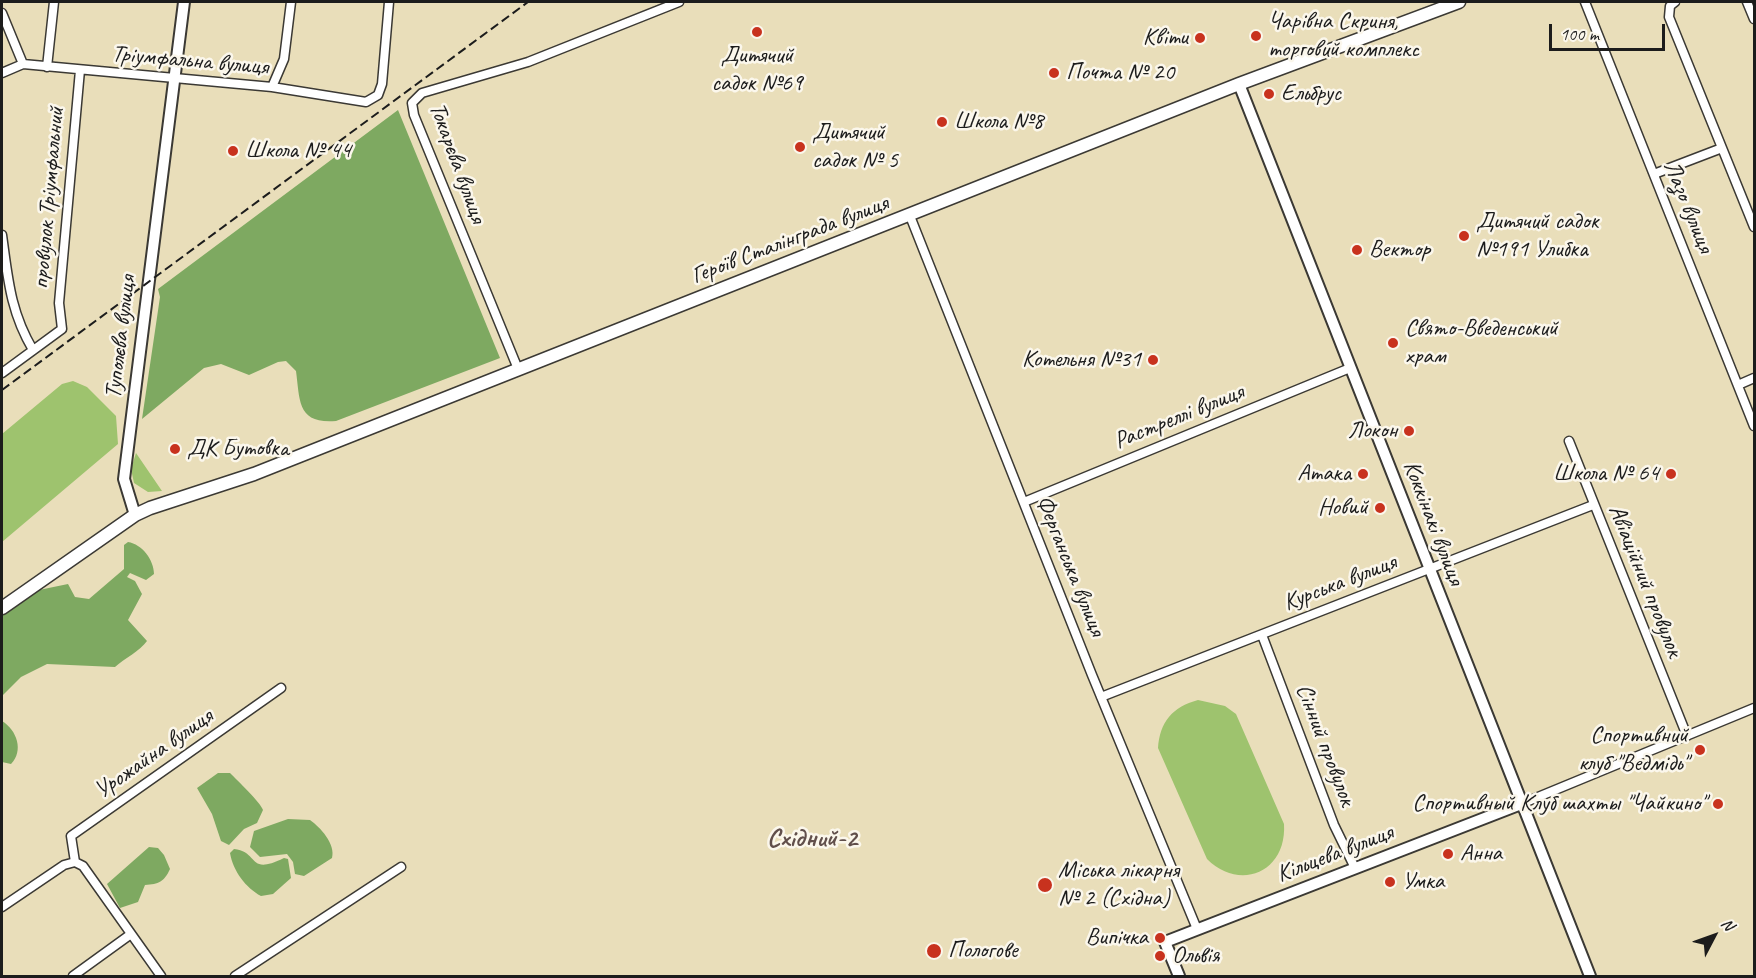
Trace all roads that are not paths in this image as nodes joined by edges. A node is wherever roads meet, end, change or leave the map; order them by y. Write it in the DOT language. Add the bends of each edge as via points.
graph roads {
  1 [pos="54,2"];
  2 [pos="184,2"];
  3 [pos="291,2"];
  4 [pos="389,2"];
  5 [pos="679,2"];
  6 [pos="1459,2"];
  7 [pos="1585,2"];
  8 [pos="1675,2"];
  9 [pos="1747,2"];
  10 [pos="2,13"];
  11 [pos="1755,19"];
  12 [pos="22,64"];
  13 [pos="47,67"];
  14 [pos="80,70"];
  15 [pos="2,73"];
  16 [pos="175,77"];
  17 [pos="1239,84"];
  18 [pos="272,87"];
  19 [pos="1722,148"];
  20 [pos="1654,174"];
  21 [pos="910,216"];
  22 [pos="1755,227"];
  23 [pos="2,235"];
  24 [pos="33,350"];
  25 [pos="1350,368"];
  26 [pos="3,369"];
  27 [pos="518,369"];
  28 [pos="1755,378"];
  29 [pos="1738,385"];
  30 [pos="1755,426"];
  31 [pos="1569,441"];
  32 [pos="1024,502"];
  33 [pos="1593,506"];
  34 [pos="135,515"];
  35 [pos="1428,570"];
  36 [pos="2,608"];
  37 [pos="1262,635"];
  38 [pos="281,688"];
  39 [pos="1101,697"];
  40 [pos="1755,708"];
  41 [pos="1687,736"];
  42 [pos="1521,804"];
  43 [pos="75,862"];
  44 [pos="401,867"];
  45 [pos="1355,868"];
  46 [pos="2,907"];
  47 [pos="1197,929"];
  48 [pos="130,934"];
  49 [pos="73,976"];
  50 [pos="161,976"];
  51 [pos="235,976"];
  52 [pos="1179,976"];
  53 [pos="1590,976"];
  1 -- 13 [label="street"];
  2 -- 16 [label="street, Туполєва вулиця"];
  3 -- 18 [label="street" via="284,59"];
  4 -- 18 [label="street, Тріумфальна вулиця" via="382,84 375,97 366,102"];
  5 -- 27 [label="street, Токарєва вулиця" via="528,62 422,93 412,104"];
  6 -- 17 [label="main road, Героїв Сталінграда вулиця"];
  7 -- 20 [label="street, Лазо вулиця"];
  8 -- 19 [label="street" via="1670,6 1669,17"];
  9 -- 11 [label="street"];
  10 -- 12 [label="street"];
  12 -- 13 [label="street, Тріумфальна вулиця"];
  12 -- 15 [label="street"];
  13 -- 14 [label="street, Тріумфальна вулиця"];
  14 -- 16 [label="street, Тріумфальна вулиця"];
  14 -- 24 [label="street, провулок Тріумфальний" via="58,303 62,329"];
  16 -- 18 [label="street, Тріумфальна вулиця"];
  16 -- 34 [label="street, Туполєва вулиця" via="124,479"];
  17 -- 21 [label="main road, Героїв Сталінграда вулиця"];
  17 -- 25 [label="street, Коккінакі вулиця"];
  19 -- 20 [label="street"];
  19 -- 22 [label="street"];
  20 -- 29 [label="street, Лазо вулиця"];
  21 -- 27 [label="main road, Героїв Сталінграда вулиця"];
  21 -- 32 [label="street, Ферганська вулиця"];
  23 -- 24 [label="street" via="9,289 19,325"];
  24 -- 26 [label="street"];
  25 -- 32 [label="street, Растреллі вулиця"];
  25 -- 35 [label="street, Коккінакі вулиця"];
  27 -- 34 [label="main road, Героїв Сталінграда вулиця" via="254,474"];
  28 -- 29 [label="street"];
  29 -- 30 [label="street, Лазо вулиця"];
  31 -- 33 [label="street, Авіаційний провулок"];
  32 -- 39 [label="street, Ферганська вулиця"];
  33 -- 35 [label="street, Курська вулиця"];
  33 -- 41 [label="street, Авіаційний провулок"];
  34 -- 36 [label="main road"];
  35 -- 37 [label="street, Курська вулиця"];
  35 -- 42 [label="street, Коккінакі вулиця"];
  37 -- 39 [label="street, Курська вулиця"];
  37 -- 45 [label="street, Сінний провулок" via="1334,825"];
  38 -- 43 [label="street, Урожайна вулиця" via="71,837"];
  39 -- 47 [label="street, Ферганська вулиця"];
  40 -- 41 [label="street, Кільцева вулиця"];
  41 -- 42 [label="street, Кільцева вулиця"];
  42 -- 45 [label="street, Кільцева вулиця"];
  42 -- 53 [label="street, Коккінакі вулиця"];
  43 -- 46 [label="street" via="64,865"];
  43 -- 48 [label="street" via="83,866"];
  44 -- 51 [label="street"];
  45 -- 47 [label="street, Кільцева вулиця"];
  47 -- 52 [label="street, Кільцева вулиця" via="1165,942"];
  48 -- 49 [label="street"];
  48 -- 50 [label="street"];
}
